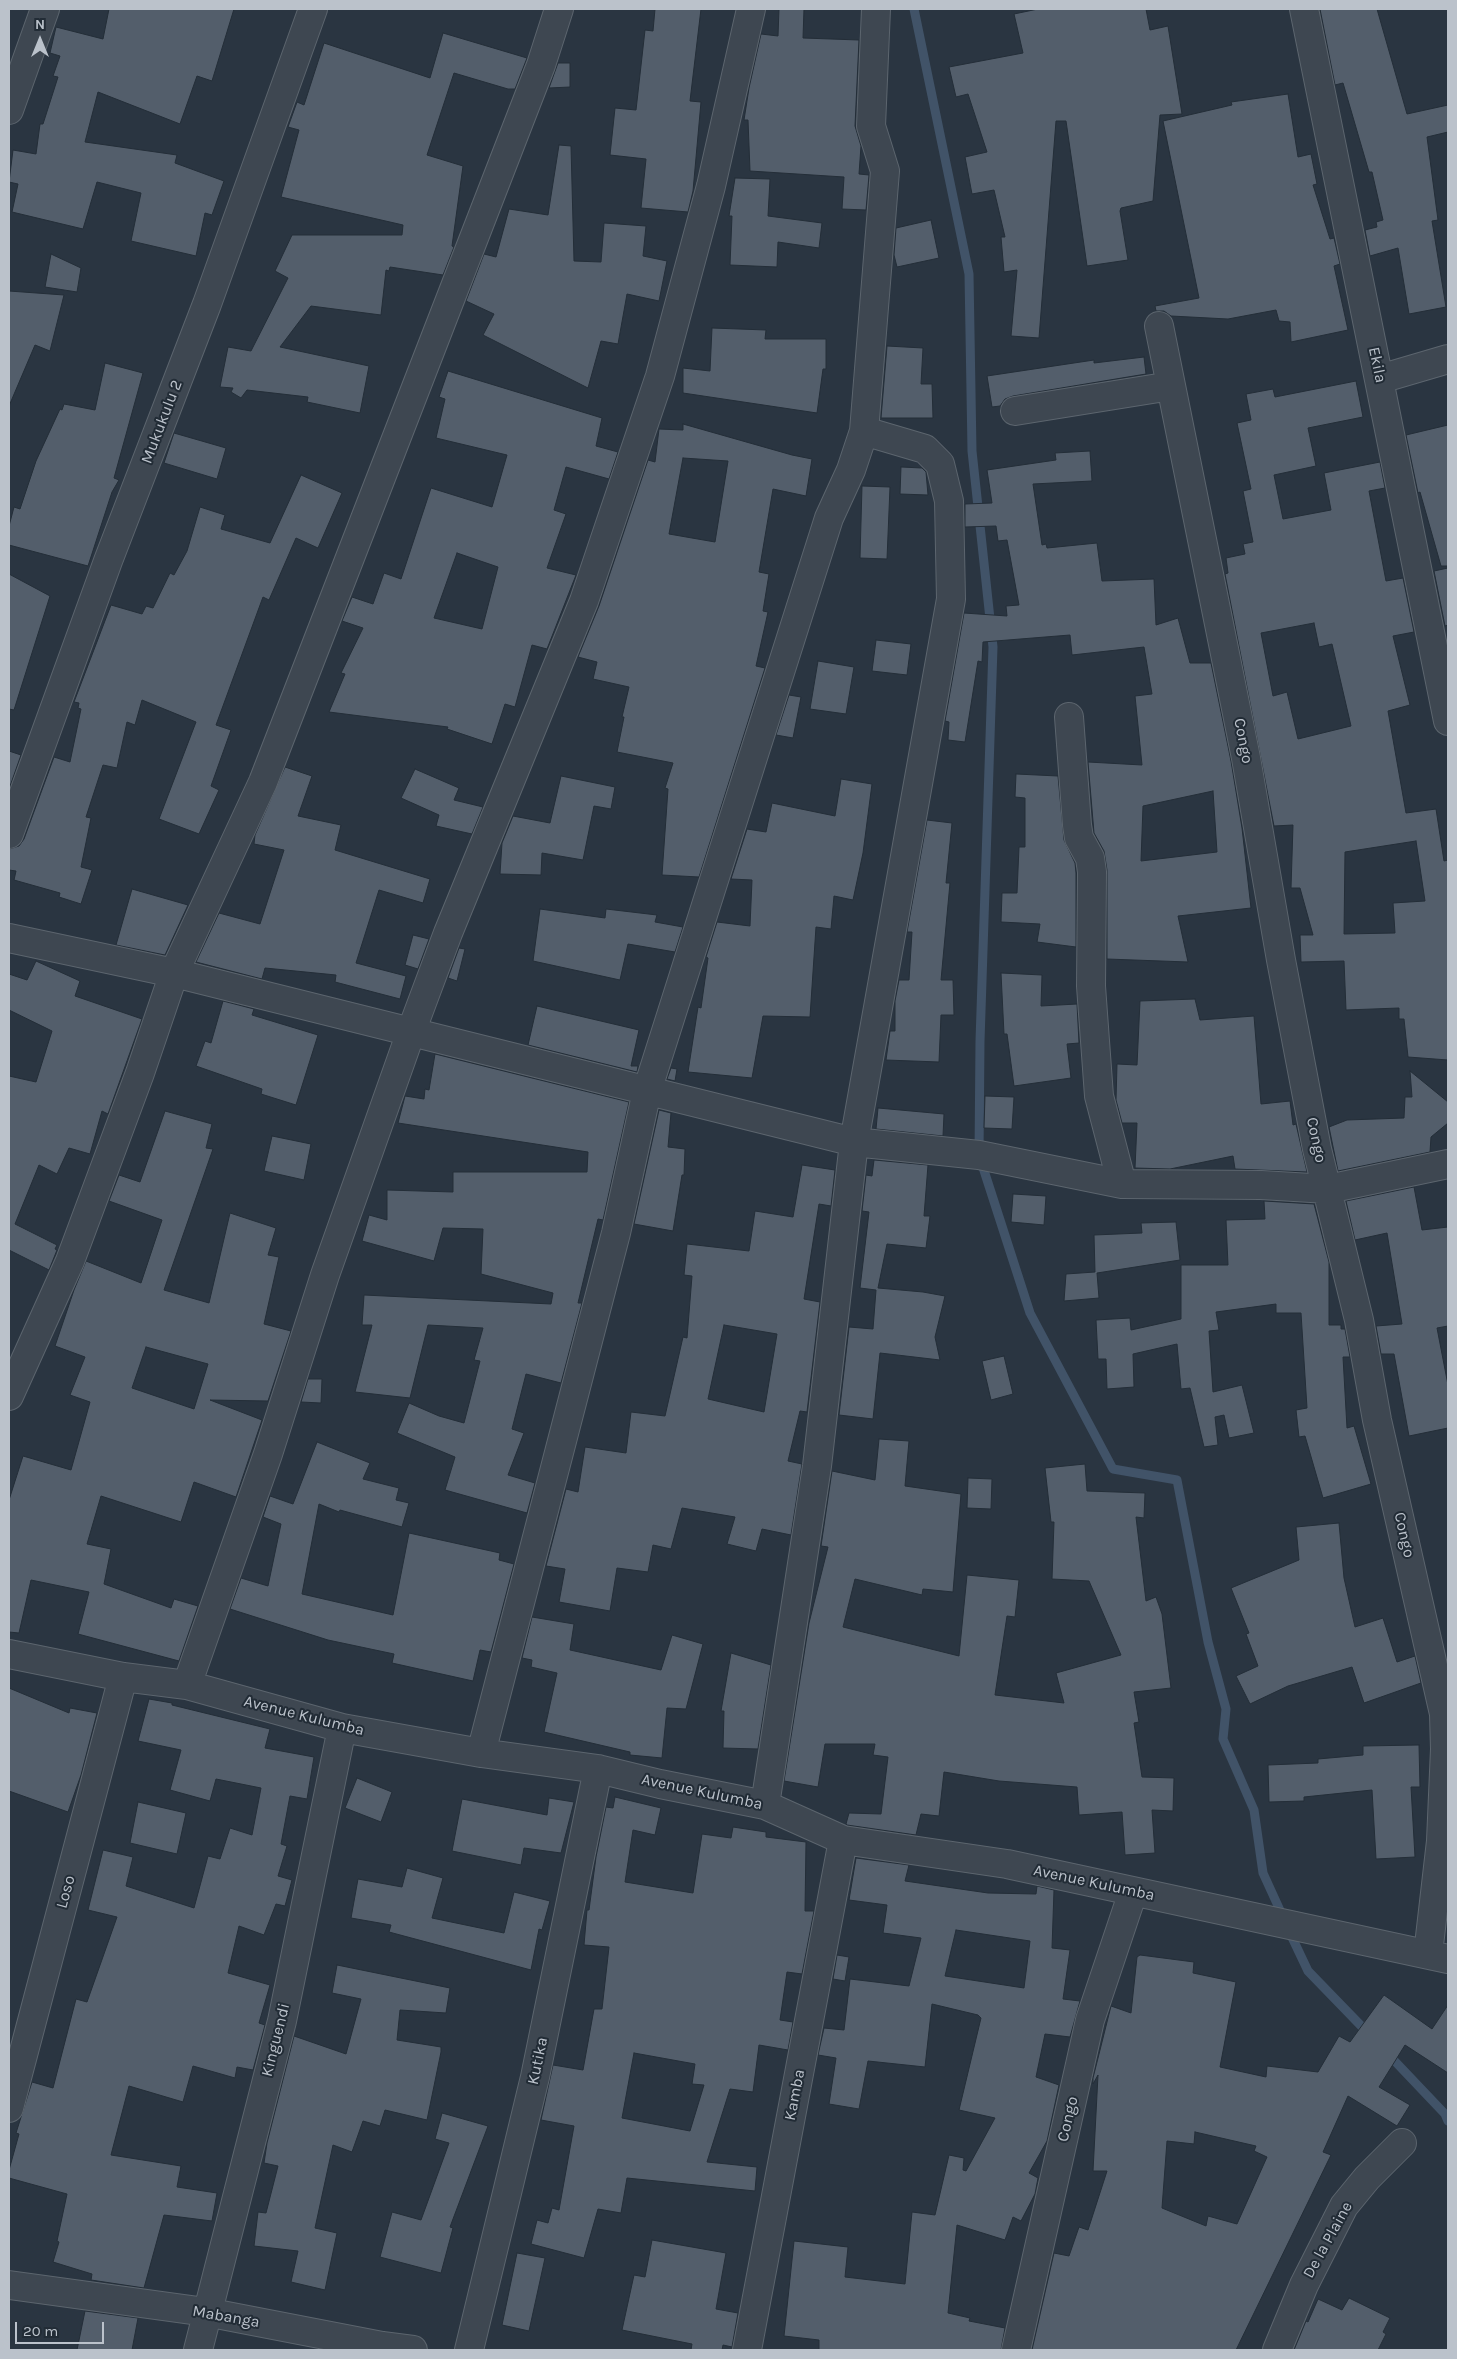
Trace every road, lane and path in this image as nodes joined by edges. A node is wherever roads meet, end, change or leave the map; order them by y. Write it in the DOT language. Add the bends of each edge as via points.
graph roads {
  1 [pos="45,9"];
  2 [pos="313,9"];
  3 [pos="559,9"];
  4 [pos="751,9"];
  5 [pos="876,9"];
  6 [pos="1304,9"];
  7 [pos="9,110"];
  8 [pos="1159,326"];
  9 [pos="1448,359"];
  10 [pos="1380,379"];
  11 [pos="1171,386"];
  12 [pos="1015,411"];
  13 [pos="864,431"];
  14 [pos="1069,717"];
  15 [pos="1448,721"];
  16 [pos="9,834"];
  17 [pos="9,938"];
  18 [pos="174,973"];
  19 [pos="411,1032"];
  20 [pos="647,1091"];
  21 [pos="854,1142"];
  22 [pos="1448,1164"];
  23 [pos="1122,1184"];
  24 [pos="1328,1188"];
  25 [pos="9,1396"];
  26 [pos="9,1654"];
  27 [pos="123,1677"];
  28 [pos="186,1685"];
  29 [pos="342,1728"];
  30 [pos="481,1752"];
  31 [pos="598,1769"];
  32 [pos="765,1805"];
  33 [pos="843,1840"];
  34 [pos="1134,1892"];
  35 [pos="1438,1956"];
  36 [pos="9,2108"];
  37 [pos="1402,2143"];
  38 [pos="9,2285"];
  39 [pos="206,2312"];
  40 [pos="198,2350"];
  41 [pos="413,2350"];
  42 [pos="470,2350"];
  43 [pos="747,2350"];
  44 [pos="1016,2350"];
  45 [pos="1277,2350"];
  1 -- 7 [label="street"];
  2 -- 16 [label="street, Mukukulu 2" via="207,304 108,561"];
  3 -- 18 [label="street" via="541,65 264,782"];
  4 -- 19 [label="street" via="711,186 660,376 584,601 448,933"];
  5 -- 13 [label="street" via="871,126 885,171"];
  6 -- 10 [label="street, Ekila"];
  8 -- 11 [label="street, Congo"];
  9 -- 10 [label="street"];
  10 -- 15 [label="street, Ekila"];
  11 -- 12 [label="street"];
  11 -- 24 [label="street, Congo" via="1246,758 1317,1149"];
  13 -- 20 [label="street" via="829,518"];
  13 -- 21 [label="street" via="925,449 940,464 949,501 951,599"];
  14 -- 23 [label="street" via="1077,825 1092,872 1091,986 1099,1096"];
  17 -- 18 [label="street"];
  18 -- 19 [label="street"];
  18 -- 25 [label="street" via="70,1261"];
  19 -- 20 [label="street"];
  19 -- 28 [label="street"];
  20 -- 21 [label="street"];
  20 -- 30 [label="street" via="616,1233"];
  21 -- 23 [label="street" via="979,1155"];
  21 -- 32 [label="street" via="817,1466"];
  22 -- 24 [label="street"];
  23 -- 24 [label="street"];
  24 -- 35 [label="street, Congo" via="1444,1714"];
  26 -- 27 [label="street, Avenue Kulumba"];
  27 -- 28 [label="street, Avenue Kulumba"];
  27 -- 36 [label="street, Loso"];
  28 -- 29 [label="street, Avenue Kulumba"];
  29 -- 30 [label="street, Avenue Kulumba"];
  29 -- 39 [label="street, Kinguendi" via="282,2021"];
  30 -- 31 [label="street, Avenue Kulumba"];
  31 -- 32 [label="street, Avenue Kulumba"];
  31 -- 42 [label="street, Kutika" via="534,2077"];
  32 -- 33 [label="street, Avenue Kulumba"];
  33 -- 34 [label="street, Avenue Kulumba" via="1007,1864"];
  33 -- 43 [label="street, Kamba"];
  34 -- 35 [label="street, Avenue Kulumba"];
  34 -- 44 [label="street, Congo" via="1090,2020"];
  37 -- 45 [label="street, De la Plaine" via="1344,2206 1304,2285"];
  38 -- 39 [label="street, Mabanga"];
  39 -- 40 [label="street, Kinguendi"];
  39 -- 41 [label="street, Mabanga"];
}
